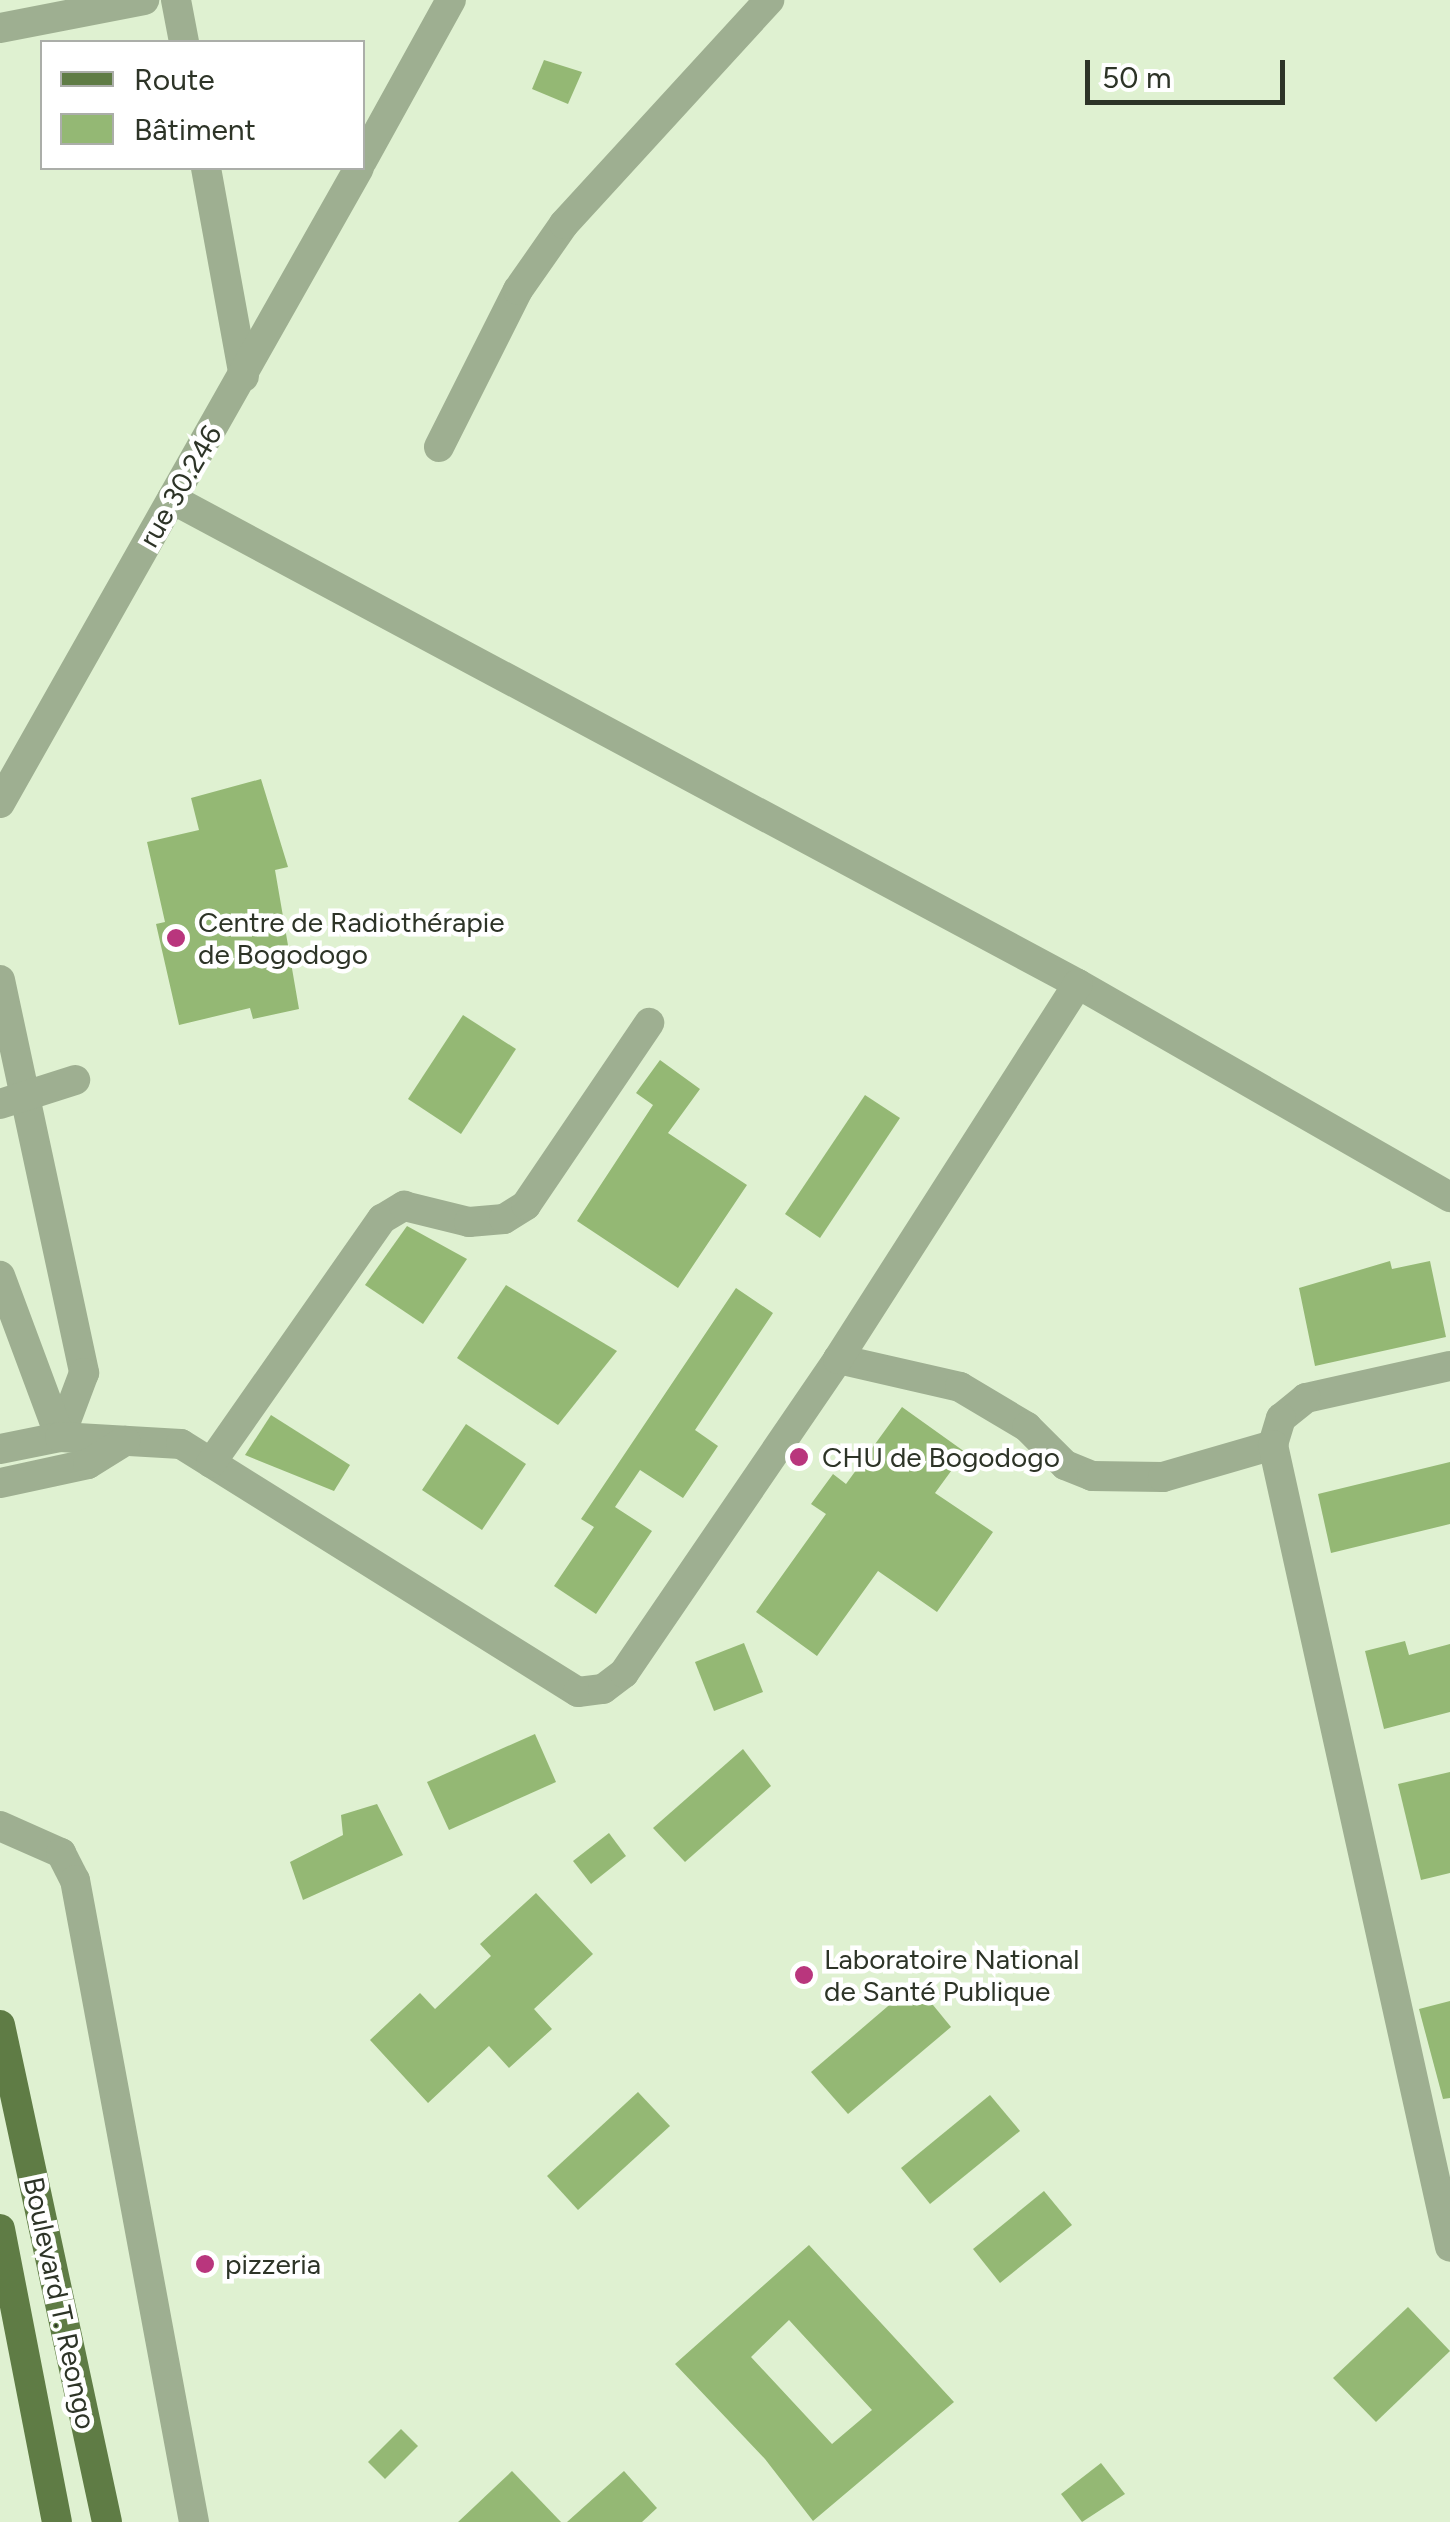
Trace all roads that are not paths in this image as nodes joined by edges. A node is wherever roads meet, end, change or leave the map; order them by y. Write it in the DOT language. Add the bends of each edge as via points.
graph roads {
  1 [pos="144,0"];
  2 [pos="176,0"];
  3 [pos="451,0"];
  4 [pos="770,0"];
  5 [pos="0,28"];
  6 [pos="184,40"];
  7 [pos="365,157"];
  8 [pos="206,170"];
  9 [pos="358,170"];
  10 [pos="244,377"];
  11 [pos="439,448"];
  12 [pos="172,499"];
  13 [pos="0,803"];
  14 [pos="0,980"];
  15 [pos="1078,984"];
  16 [pos="649,1022"];
  17 [pos="75,1080"];
  18 [pos="14,1100"];
  19 [pos="1450,1196"];
  20 [pos="0,1276"];
  21 [pos="838,1359"];
  22 [pos="1450,1366"];
  23 [pos="60,1437"];
  24 [pos="125,1441"];
  25 [pos="1273,1446"];
  26 [pos="0,1449"];
  27 [pos="211,1463"];
  28 [pos="0,1484"];
  29 [pos="0,1826"];
  30 [pos="0,2026"];
  31 [pos="0,2229"];
  32 [pos="1450,2247"];
  33 [pos="57,2522"];
  34 [pos="108,2522"];
  35 [pos="194,2522"];
  1 -- 5 [label="street"];
  2 -- 6 [label="street"];
  3 -- 7 [label="street, rue 30.246"];
  4 -- 11 [label="street" via="564,224 518,290"];
  8 -- 10 [label="street"];
  9 -- 10 [label="street, rue 30.246"];
  10 -- 12 [label="street, rue 30.246"];
  12 -- 13 [label="street, rue 30.246"];
  12 -- 15 [label="street"];
  14 -- 18 [label="street"];
  15 -- 19 [label="street"];
  15 -- 21 [label="street"];
  16 -- 27 [label="street" via="526,1204 504,1219 469,1222 404,1206 382,1219"];
  17 -- 18 [label="street"];
  18 -- 23 [label="street" via="84,1372"];
  20 -- 23 [label="street"];
  21 -- 25 [label="street" via="960,1387 1027,1426 1065,1465 1092,1476 1163,1476"];
  21 -- 27 [label="street" via="624,1673 603,1689 578,1692"];
  22 -- 25 [label="street" via="1306,1398 1281,1418"];
  23 -- 24 [label="street"];
  23 -- 26 [label="street"];
  24 -- 27 [label="street" via="181,1444"];
  24 -- 28 [label="street" via="88,1464"];
  25 -- 32 [label="street"];
  29 -- 35 [label="street" via="60,1853 75,1880"];
  30 -- 34 [label="main road, Boulevard T. Reongo"];
  31 -- 33 [label="main road, Boulevard T. Reongo"];
}
